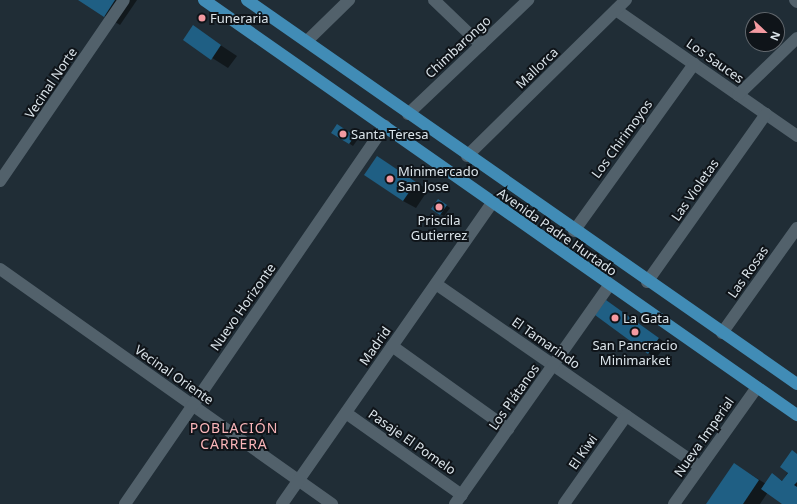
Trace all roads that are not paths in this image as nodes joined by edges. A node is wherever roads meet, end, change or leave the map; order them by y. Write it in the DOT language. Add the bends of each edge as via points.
graph roads {
  1 [pos="124,0"];
  2 [pos="204,0"];
  3 [pos="247,0"];
  4 [pos="349,0"];
  5 [pos="434,0"];
  6 [pos="528,0"];
  7 [pos="626,0"];
  8 [pos="794,0"];
  9 [pos="797,2"];
  10 [pos="616,10"];
  11 [pos="797,38"];
  12 [pos="307,41"];
  13 [pos="481,45"];
  14 [pos="694,64"];
  15 [pos="738,95"];
  16 [pos="408,114"];
  17 [pos="766,114"];
  18 [pos="385,126"];
  19 [pos="797,136"];
  20 [pos="467,156"];
  21 [pos="0,182"];
  22 [pos="492,203"];
  23 [pos="797,228"];
  24 [pos="574,231"];
  25 [pos="0,269"];
  26 [pos="647,282"];
  27 [pos="436,284"];
  28 [pos="609,286"];
  29 [pos="722,333"];
  30 [pos="392,346"];
  31 [pos="553,365"];
  32 [pos="796,382"];
  33 [pos="757,387"];
  34 [pos="193,405"];
  35 [pos="346,413"];
  36 [pos="797,415"];
  37 [pos="626,416"];
  38 [pos="508,429"];
  39 [pos="700,467"];
  40 [pos="298,480"];
  41 [pos="458,499"];
  42 [pos="125,504"];
  43 [pos="282,504"];
  44 [pos="332,504"];
  45 [pos="564,504"];
  46 [pos="674,504"];
  1 -- 21 [label="street, Vecinal Norte"];
  2 -- 18 [label="main road, Avenida Padre Hurtado"];
  3 -- 12 [label="main road, Avenida Padre Hurtado"];
  4 -- 12 [label="street"];
  5 -- 13 [label="street"];
  6 -- 13 [label="street, Chimbarongo"];
  7 -- 10 [label="street, Mallorca"];
  8 -- 9 [label="street"];
  10 -- 14 [label="street, Los Sauces"];
  10 -- 20 [label="street, Mallorca"];
  11 -- 15 [label="street"];
  12 -- 16 [label="main road, Avenida Padre Hurtado"];
  13 -- 16 [label="street, Chimbarongo"];
  14 -- 15 [label="street, Los Sauces"];
  14 -- 24 [label="street, Los Chirimoyos"];
  15 -- 17 [label="street, Los Sauces"];
  16 -- 20 [label="main road, Avenida Padre Hurtado"];
  17 -- 19 [label="street, Los Sauces"];
  17 -- 26 [label="street, Las Violetas"];
  18 -- 22 [label="main road, Avenida Padre Hurtado"];
  18 -- 34 [label="street, Nuevo Horizonte"];
  20 -- 24 [label="main road, Avenida Padre Hurtado"];
  22 -- 27 [label="street, Madrid"];
  22 -- 28 [label="main road, Avenida Padre Hurtado"];
  23 -- 29 [label="street, Las Rosas"];
  24 -- 26 [label="main road, Avenida Padre Hurtado"];
  25 -- 34 [label="street, Vecinal Oriente"];
  26 -- 29 [label="main road, Avenida Padre Hurtado"];
  27 -- 30 [label="street, Madrid"];
  27 -- 31 [label="street, El Tamarindo"];
  28 -- 31 [label="street, Los Plátanos"];
  28 -- 33 [label="main road, Avenida Padre Hurtado"];
  29 -- 32 [label="main road, Avenida Padre Hurtado"];
  30 -- 35 [label="street, Madrid"];
  30 -- 38 [label="street"];
  31 -- 37 [label="street, El Tamarindo"];
  31 -- 38 [label="street, Los Plátanos"];
  33 -- 36 [label="main road, Avenida Padre Hurtado"];
  33 -- 39 [label="street, Nueva Imperial"];
  34 -- 40 [label="street, Vecinal Oriente"];
  34 -- 42 [label="street, Nuevo Horizonte"];
  35 -- 40 [label="street, Madrid"];
  35 -- 41 [label="street, Pasaje El Pomelo"];
  37 -- 39 [label="street, El Tamarindo"];
  37 -- 45 [label="street, El Kiwi"];
  38 -- 41 [label="street, Los Plátanos"];
  39 -- 46 [label="street, Nueva Imperial"];
  40 -- 43 [label="street, Madrid"];
  40 -- 44 [label="street, Vecinal Oriente"];
}
